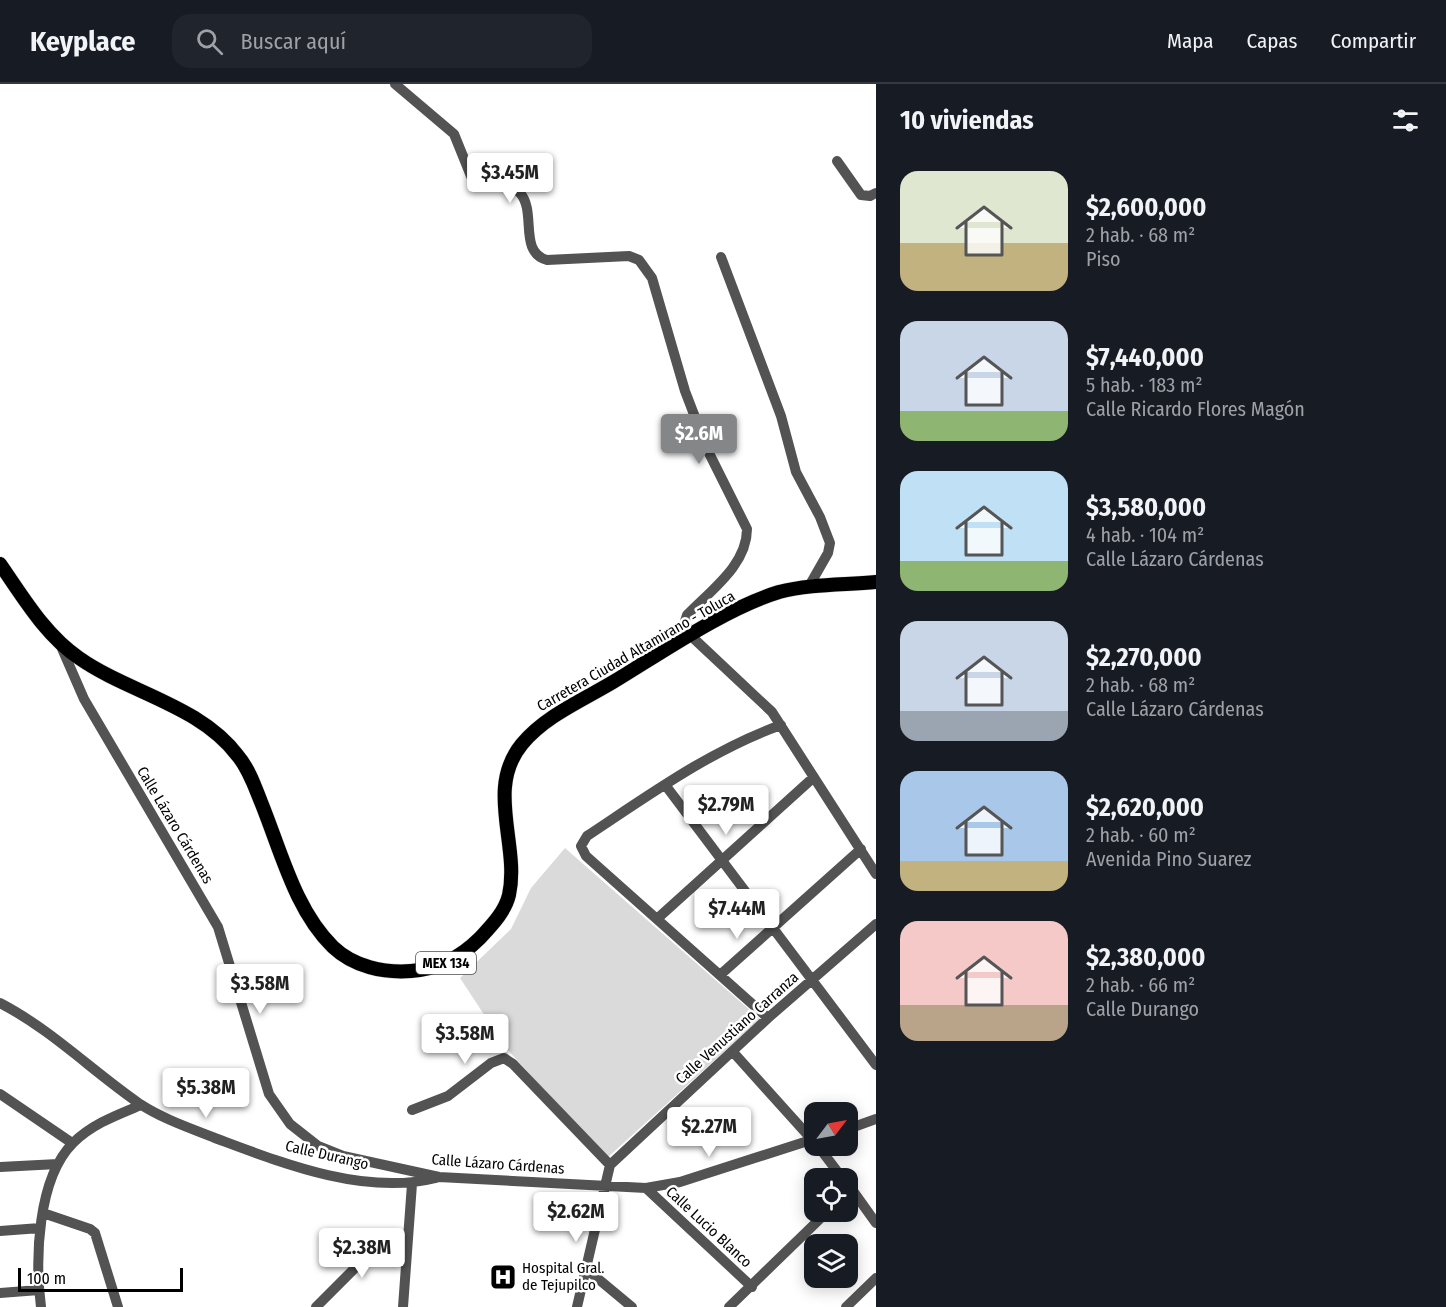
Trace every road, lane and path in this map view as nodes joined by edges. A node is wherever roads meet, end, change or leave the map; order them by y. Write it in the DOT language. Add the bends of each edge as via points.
graph roads {
  1 [pos="395,84"];
  2 [pos="837,161"];
  3 [pos="876,193"];
  4 [pos="721,257"];
  5 [pos="0,564"];
  6 [pos="876,582"];
  7 [pos="807,588"];
  8 [pos="690,636"];
  9 [pos="59,642"];
  10 [pos="781,725"];
  11 [pos="814,777"];
  12 [pos="666,786"];
  13 [pos="861,849"];
  14 [pos="721,859"];
  15 [pos="876,874"];
  16 [pos="658,918"];
  17 [pos="876,924"];
  18 [pos="772,926"];
  19 [pos="720,975"];
  20 [pos="812,981"];
  21 [pos="0,1003"];
  22 [pos="768,1018"];
  23 [pos="733,1052"];
  24 [pos="876,1065"];
  25 [pos="2,1098"];
  26 [pos="141,1105"];
  27 [pos="412,1110"];
  28 [pos="876,1119"];
  29 [pos="858,1125"];
  30 [pos="804,1130"];
  31 [pos="72,1143"];
  32 [pos="804,1145"];
  33 [pos="58,1164"];
  34 [pos="610,1165"];
  35 [pos="0,1167"];
  36 [pos="439,1177"];
  37 [pos="412,1184"];
  38 [pos="604,1186"];
  39 [pos="646,1188"];
  40 [pos="858,1200"];
  41 [pos="43,1213"];
  42 [pos="817,1222"];
  43 [pos="876,1223"];
  44 [pos="40,1228"];
  45 [pos="0,1231"];
  46 [pos="406,1248"];
  47 [pos="585,1268"];
  48 [pos="876,1278"];
  49 [pos="752,1287"];
  50 [pos="39,1290"];
  51 [pos="0,1293"];
  52 [pos="41,1307"];
  53 [pos="118,1307"];
  54 [pos="316,1307"];
  55 [pos="403,1307"];
  56 [pos="577,1307"];
  57 [pos="632,1307"];
  58 [pos="729,1307"];
  59 [pos="846,1307"];
  1 -- 8 [label="street" via="454,134 471,176 520,193 527,210 532,248 538,256 547,260 629,256 639,260 652,278 685,391 708,451 747,529 741,558 686,618"];
  2 -- 3 [label="street" via="861,195"];
  4 -- 7 [label="street" via="781,416 796,472 830,543"];
  5 -- 9 [label="main road, Carretera Ciudad Altamirano - Toluca / MEX 134"];
  6 -- 7 [label="main road, Carretera Ciudad Altamirano - Toluca / MEX 134"];
  7 -- 8 [label="main road, Carretera Ciudad Altamirano - Toluca / MEX 134" via="793,588 755,601"];
  8 -- 9 [label="main road, Carretera Ciudad Altamirano - Toluca / MEX 134" via="545,723 521,744 510,766 503,795 511,869 508,897 494,924 470,948 443,964 392,972 363,966 335,950 313,924 252,780 239,757 220,736 195,718 115,680"];
  8 -- 10 [label="street" via="757,696"];
  9 -- 36 [label="street, Calle Lázaro Cárdenas" via="84,699 218,927 269,1094 278,1110 318,1146 343,1156"];
  10 -- 11 [label="street"];
  10 -- 12 [label="street" via="732,745"];
  11 -- 13 [label="street"];
  11 -- 14 [label="street"];
  12 -- 14 [label="street"];
  12 -- 16 [label="street" via="582,841 583,851"];
  13 -- 15 [label="street"];
  13 -- 18 [label="street"];
  14 -- 16 [label="street"];
  14 -- 18 [label="street"];
  16 -- 19 [label="street"];
  17 -- 20 [label="street, Calle Venustiano Carranza"];
  18 -- 19 [label="street"];
  18 -- 20 [label="street"];
  19 -- 22 [label="street"];
  20 -- 22 [label="street, Calle Venustiano Carranza"];
  20 -- 24 [label="street"];
  21 -- 26 [label="street, Calle Durango" via="31,1020"];
  22 -- 23 [label="street, Calle Venustiano Carranza"];
  23 -- 30 [label="street"];
  23 -- 34 [label="street, Calle Venustiano Carranza"];
  25 -- 31 [label="street"];
  26 -- 31 [label="street" via="95,1126"];
  26 -- 37 [label="street, Calle Durango" via="171,1121 288,1163 343,1177"];
  27 -- 34 [label="street" via="448,1096 491,1063 504,1058"];
  28 -- 29 [label="street"];
  31 -- 33 [label="street"];
  32 -- 39 [label="street, Calle Lázaro Cárdenas" via="680,1182"];
  33 -- 35 [label="street"];
  33 -- 41 [label="street"];
  34 -- 38 [label="street"];
  36 -- 37 [label="street, Calle Durango"];
  36 -- 38 [label="street, Calle Lázaro Cárdenas"];
  37 -- 46 [label="street"];
  38 -- 39 [label="street, Calle Lázaro Cárdenas"];
  38 -- 47 [label="street"];
  39 -- 49 [label="street, Calle Lucio Blanco"];
  40 -- 43 [label="street"];
  41 -- 44 [label="street"];
  41 -- 53 [label="street" via="95,1233"];
  42 -- 49 [label="street"];
  44 -- 45 [label="street"];
  44 -- 50 [label="street"];
  46 -- 54 [label="street" via="368,1255"];
  46 -- 55 [label="street"];
  47 -- 56 [label="street"];
  47 -- 57 [label="street"];
  48 -- 59 [label="street"];
  49 -- 58 [label="street"];
  50 -- 51 [label="street"];
  50 -- 52 [label="street"];
}
